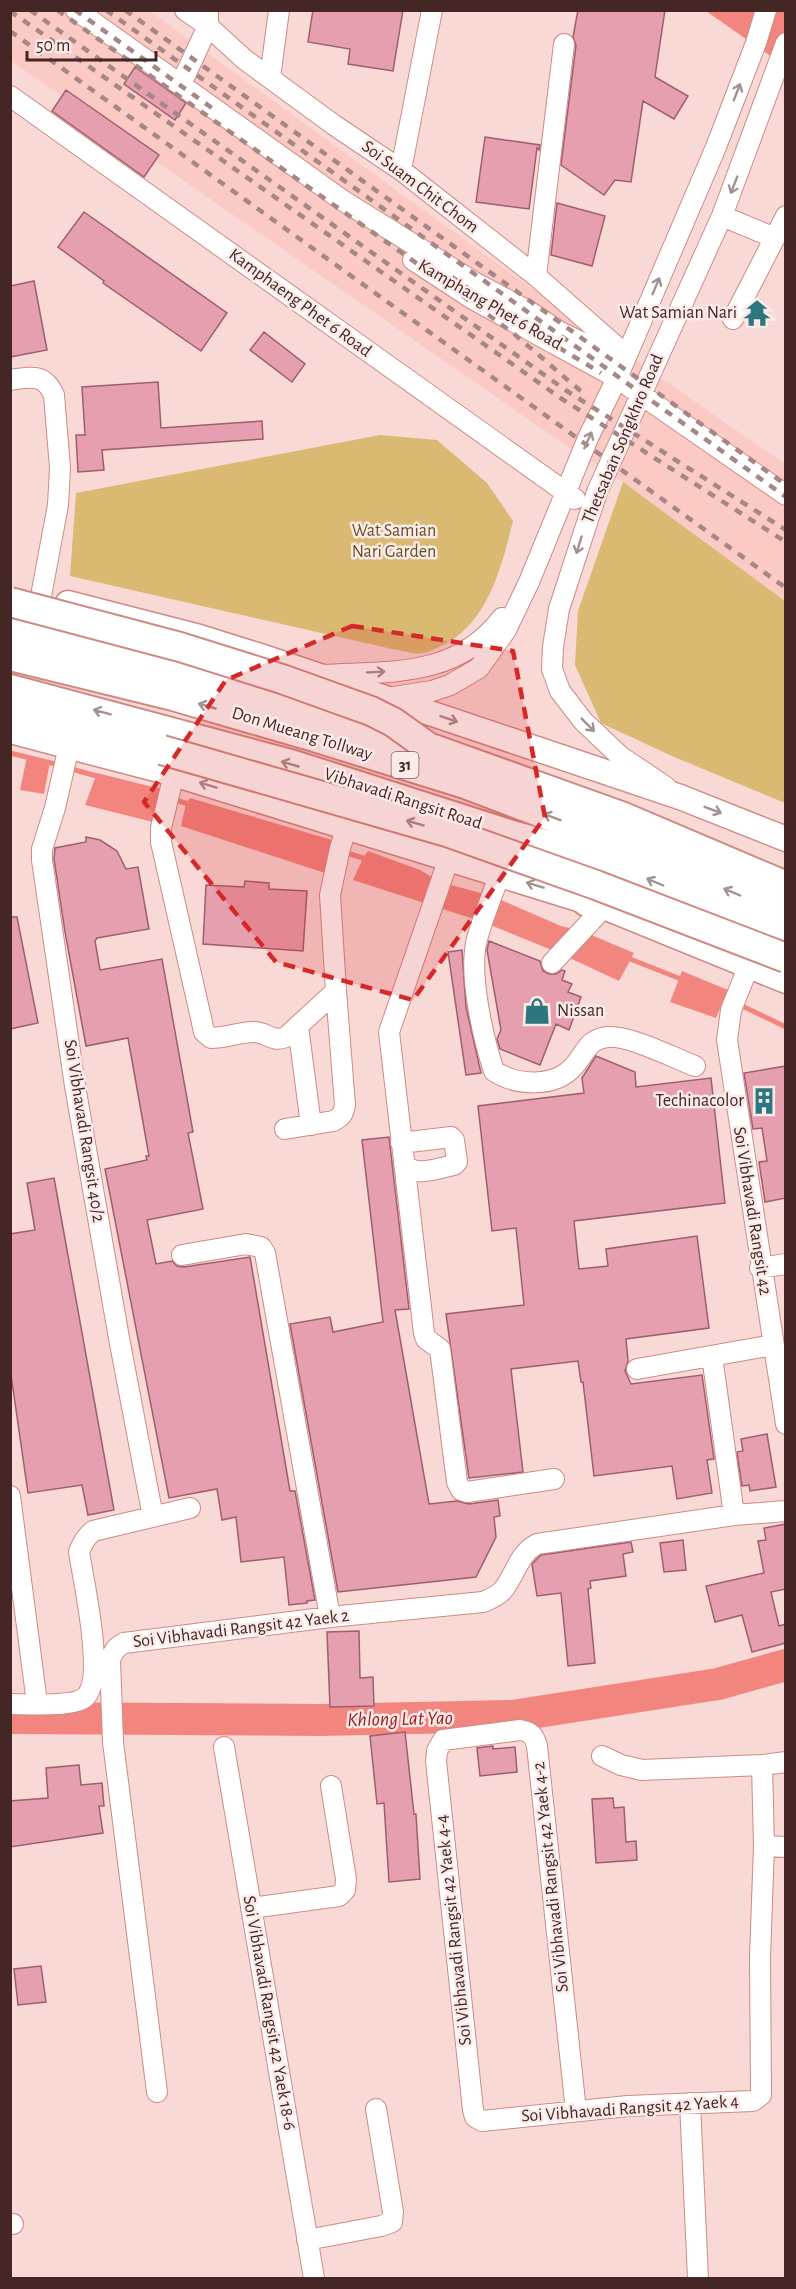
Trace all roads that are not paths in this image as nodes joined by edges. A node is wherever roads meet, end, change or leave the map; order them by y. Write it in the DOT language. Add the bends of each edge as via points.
graph roads {
  1 [pos="76,10"];
  2 [pos="185,10"];
  3 [pos="279,10"];
  4 [pos="432,10"];
  5 [pos="766,10"];
  6 [pos="208,18"];
  7 [pos="786,43"];
  8 [pos="564,44"];
  9 [pos="270,78"];
  10 [pos="181,84"];
  11 [pos="10,96"];
  12 [pos="401,170"];
  13 [pos="722,216"];
  14 [pos="786,216"];
  15 [pos="775,238"];
  16 [pos="536,276"];
  17 [pos="733,319"];
  18 [pos="622,366"];
  19 [pos="10,380"];
  20 [pos="641,394"];
  21 [pos="783,491"];
  22 [pos="566,494"];
  23 [pos="591,507"];
  24 [pos="529,582"];
  25 [pos="10,589"];
  26 [pos="41,597"];
  27 [pos="10,602"];
  28 [pos="10,632"];
  29 [pos="10,656"];
  30 [pos="318,675"];
  31 [pos="10,689"];
  32 [pos="387,698"];
  33 [pos="10,712"];
  34 [pos="10,731"];
  35 [pos="428,747"];
  36 [pos="67,754"];
  37 [pos="168,774"];
  38 [pos="680,797"];
  39 [pos="512,835"];
  40 [pos="344,837"];
  41 [pos="786,839"];
  42 [pos="449,858"];
  43 [pos="786,877"];
  44 [pos="496,885"];
  45 [pos="786,886"];
  46 [pos="596,904"];
  47 [pos="786,916"];
  48 [pos="786,938"];
  49 [pos="556,958"];
  50 [pos="786,958"];
  51 [pos="749,965"];
  52 [pos="786,981"];
  53 [pos="336,991"];
  54 [pos="298,1026"];
  55 [pos="695,1066"];
  56 [pos="311,1125"];
  57 [pos="285,1129"];
  58 [pos="401,1143"];
  59 [pos="404,1164"];
  60 [pos="182,1255"];
  61 [pos="786,1264"];
  62 [pos="760,1268"];
  63 [pos="776,1331"];
  64 [pos="712,1356"];
  65 [pos="637,1369"];
  66 [pos="786,1424"];
  67 [pos="554,1479"];
  68 [pos="10,1496"];
  69 [pos="190,1508"];
  70 [pos="786,1511"];
  71 [pos="734,1515"];
  72 [pos="153,1517"];
  73 [pos="14,1548"];
  74 [pos="330,1617"];
  75 [pos="37,1703"];
  76 [pos="10,1704"];
  77 [pos="443,1740"];
  78 [pos="224,1748"];
  79 [pos="602,1756"];
  80 [pos="786,1762"];
  81 [pos="762,1765"];
  82 [pos="332,1786"];
  83 [pos="764,1846"];
  84 [pos="786,1847"];
  85 [pos="251,1908"];
  86 [pos="157,2092"];
  87 [pos="690,2103"];
  88 [pos="376,2109"];
  89 [pos="576,2111"];
  90 [pos="478,2119"];
  91 [pos="308,2240"];
  92 [pos="314,2278"];
  93 [pos="698,2278"];
  1 -- 10 [label="street, Kamphang Phet 6 Road"];
  2 -- 6 [label="street, Soi Suam Chit Chom"];
  3 -- 9 [label="street"];
  4 -- 12 [label="street"];
  18 -- 5 [label="street, Thetsaban Songkhro Road, one-way" via="716,147"];
  6 -- 9 [label="street, Soi Suam Chit Chom" via="244,59"];
  6 -- 10 [label="street"];
  7 -- 13 [label="street, Thetsaban Songkhro Road, one-way"];
  8 -- 16 [label="street"];
  9 -- 12 [label="street, Soi Suam Chit Chom"];
  10 -- 18 [label="street, Kamphang Phet 6 Road" via="342,200 403,253 471,298"];
  11 -- 22 [label="street, Kamphaeng Phet 6 Road"];
  12 -- 16 [label="street, Soi Suam Chit Chom"];
  13 -- 15 [label="street"];
  13 -- 20 [label="street, Thetsaban Songkhro Road"];
  14 -- 15 [label="street"];
  15 -- 17 [label="street"];
  16 -- 18 [label="street, Soi Suam Chit Chom"];
  18 -- 20 [label="street"];
  22 -- 18 [label="street, Thetsaban Songkhro Road, one-way"];
  19 -- 26 [label="street" via="44,380 54,395 60,468"];
  20 -- 21 [label="street"];
  20 -- 23 [label="street, Thetsaban Songkhro Road"];
  22 -- 23 [label="street, Kamphaeng Phet 6 Road"];
  22 -- 24 [label="street, Thetsaban Songkhro Road"];
  23 -- 38 [label="street, Thetsaban Songkhro Road, one-way" via="558,609 552,669 560,691 583,721 620,756"];
  30 -- 24 [label="street, one-way" via="405,671 462,654 494,629"];
  24 -- 32 [label="street, Thetsaban Songkhro Road" via="506,630 479,668 432,691"];
  25 -- 26 [label="main road"];
  26 -- 30 [label="main road" via="196,636"];
  27 -- 35 [label="highway, bridge" via="180,646 282,679 370,711"];
  28 -- 35 [label="highway, Don Mueang Tollway / 31" via="170,671"];
  28 -- 43 [label="highway, 31" via="336,708 621,805"];
  47 -- 29 [label="highway, Don Mueang Tollway / 31, one-way" via="615,842 465,784 173,696"];
  30 -- 32 [label="main road"];
  39 -- 31 [label="highway, Vibhavadi Rangsit Road / 31, one-way" via="294,765"];
  32 -- 38 [label="main road, one-way"];
  33 -- 37 [label="highway"];
  34 -- 36 [label="main road"];
  35 -- 45 [label="highway, Don Mueang Tollway / 31" via="621,816"];
  36 -- 37 [label="main road"];
  36 -- 72 [label="street, Soi Vibhavadi Rangsit 40/2" via="42,860 75,1086"];
  40 -- 37 [label="main road, one-way"];
  50 -- 37 [label="highway, one-way, bridge" via="447,832"];
  37 -- 54 [label="street" via="161,842 204,1032 211,1038 254,1032 274,1040"];
  38 -- 41 [label="main road, one-way"];
  39 -- 46 [label="highway"];
  48 -- 39 [label="highway, Vibhavadi Rangsit Road / 31, one-way" via="605,861"];
  40 -- 42 [label="main road"];
  40 -- 53 [label="street" via="330,909"];
  42 -- 44 [label="main road"];
  42 -- 58 [label="street" via="389,1032"];
  46 -- 44 [label="main road, one-way"];
  44 -- 55 [label="street" via="474,960 494,1071 508,1079 542,1082 561,1077 588,1044 608,1037 629,1040"];
  46 -- 49 [label="street" via="582,931"];
  46 -- 51 [label="main road"];
  51 -- 52 [label="main road"];
  51 -- 62 [label="street, Soi Vibhavadi Rangsit 42" via="733,1004 727,1040"];
  53 -- 54 [label="street"];
  53 -- 56 [label="street" via="345,1105 340,1118"];
  54 -- 56 [label="street"];
  56 -- 57 [label="street"];
  58 -- 59 [label="street"];
  58 -- 59 [label="street" via="451,1137 457,1162 415,1172"];
  59 -- 67 [label="street" via="424,1333 440,1349 458,1485 467,1492"];
  60 -- 74 [label="street" via="246,1244 261,1247 265,1252"];
  61 -- 62 [label="street"];
  62 -- 63 [label="street, Soi Vibhavadi Rangsit 42"];
  63 -- 64 [label="street"];
  63 -- 66 [label="street, Soi Vibhavadi Rangsit 42"];
  64 -- 65 [label="street"];
  64 -- 71 [label="street"];
  68 -- 73 [label="street"];
  69 -- 72 [label="street"];
  70 -- 71 [label="street, Soi Vibhavadi Rangsit 42 Yaek 2"];
  71 -- 74 [label="street, Soi Vibhavadi Rangsit 42 Yaek 2" via="537,1544 529,1548 503,1590 483,1602"];
  72 -- 75 [label="street" via="93,1531 81,1543 95,1680 83,1699"];
  73 -- 75 [label="street"];
  74 -- 86 [label="street, Soi Vibhavadi Rangsit 42 Yaek 2" via="124,1643 110,1660 113,1742"];
  75 -- 76 [label="street"];
  77 -- 89 [label="street, Soi Vibhavadi Rangsit 42 Yaek 4-2" via="520,1730 534,1736"];
  77 -- 90 [label="street, Soi Vibhavadi Rangsit 42 Yaek 4-4" via="436,1761 473,2110"];
  78 -- 85 [label="street, Soi Vibhavadi Rangsit 42 Yaek 18-6"];
  79 -- 81 [label="street" via="642,1770"];
  80 -- 81 [label="street"];
  81 -- 83 [label="street"];
  82 -- 85 [label="street" via="345,1890 339,1896"];
  83 -- 84 [label="street"];
  83 -- 87 [label="street, Soi Vibhavadi Rangsit 42 Yaek 4" via="761,2096 753,2101"];
  85 -- 91 [label="street, Soi Vibhavadi Rangsit 42 Yaek 18-6"];
  87 -- 89 [label="street, Soi Vibhavadi Rangsit 42 Yaek 4"];
  87 -- 93 [label="street"];
  88 -- 91 [label="street" via="392,2222"];
  89 -- 90 [label="street, Soi Vibhavadi Rangsit 42 Yaek 4"];
  91 -- 92 [label="street, Soi Vibhavadi Rangsit 42 Yaek 18-6"];
}
